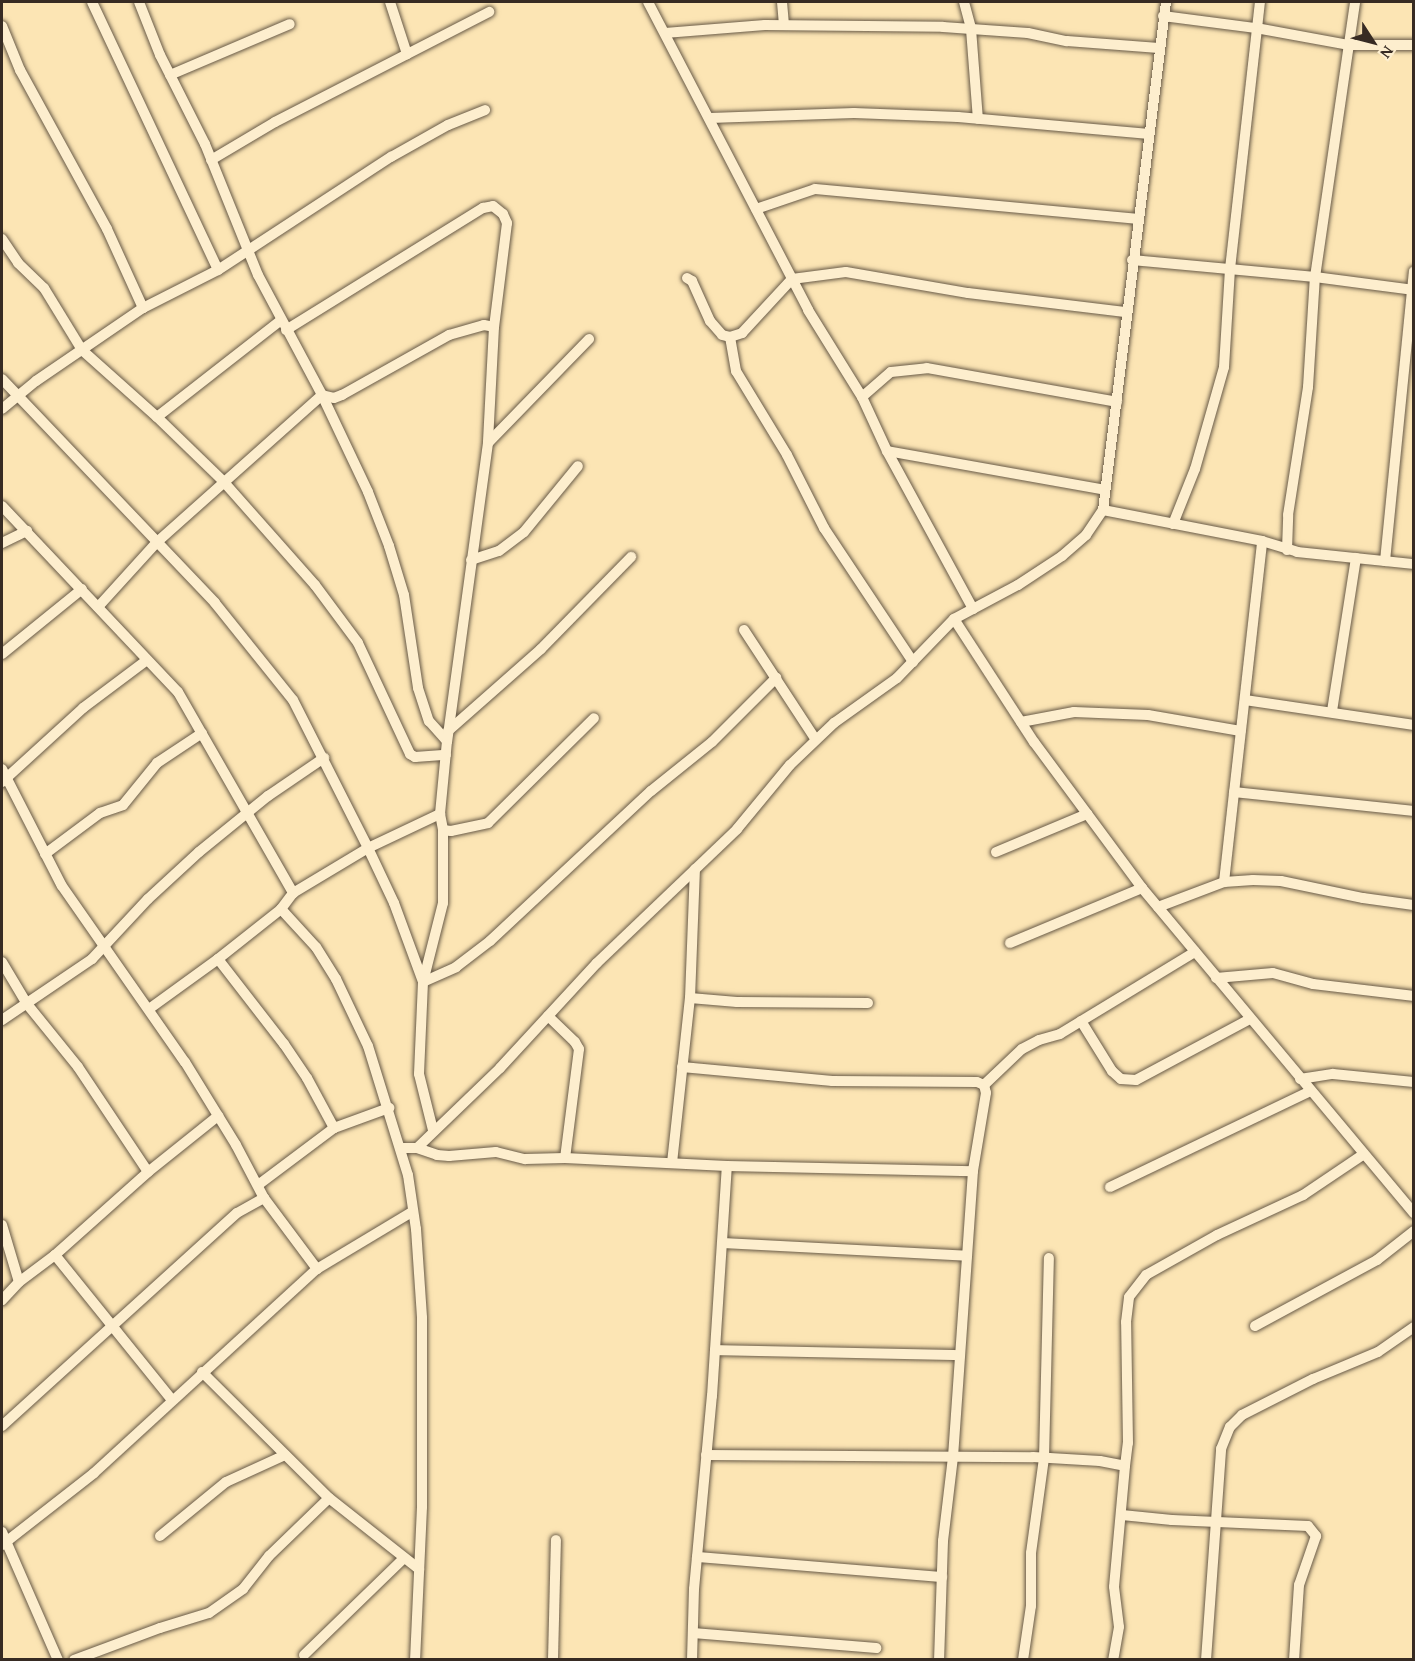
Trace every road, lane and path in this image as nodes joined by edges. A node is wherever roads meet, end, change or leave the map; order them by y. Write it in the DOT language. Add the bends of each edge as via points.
graph roads {
  1 [pos="92,2"];
  2 [pos="139,2"];
  3 [pos="390,2"];
  4 [pos="648,2"];
  5 [pos="782,2"];
  6 [pos="964,2"];
  7 [pos="1166,2"];
  8 [pos="1260,2"];
  9 [pos="1355,2"];
  10 [pos="489,12"];
  11 [pos="1163,16"];
  12 [pos="290,24"];
  13 [pos="784,25"];
  14 [pos="2,26"];
  15 [pos="1256,28"];
  16 [pos="971,29"];
  17 [pos="665,33"];
  18 [pos="1349,45"];
  19 [pos="1413,45"];
  20 [pos="1159,48"];
  21 [pos="407,54"];
  22 [pos="170,75"];
  23 [pos="485,110"];
  24 [pos="710,118"];
  25 [pos="978,119"];
  26 [pos="1149,134"];
  27 [pos="211,160"];
  28 [pos="756,209"];
  29 [pos="1137,219"];
  30 [pos="2,239"];
  31 [pos="248,250"];
  32 [pos="1132,260"];
  33 [pos="1230,269"];
  34 [pos="218,270"];
  35 [pos="1413,271"];
  36 [pos="1315,277"];
  37 [pos="687,278"];
  38 [pos="792,279"];
  39 [pos="1412,290"];
  40 [pos="143,308"];
  41 [pos="1125,312"];
  42 [pos="284,325"];
  43 [pos="494,327"];
  44 [pos="730,337"];
  45 [pos="588,339"];
  46 [pos="82,350"];
  47 [pos="2,379"];
  48 [pos="322,395"];
  49 [pos="16,396"];
  50 [pos="862,397"];
  51 [pos="1117,402"];
  52 [pos="2,409"];
  53 [pos="158,417"];
  54 [pos="488,443"];
  55 [pos="887,451"];
  56 [pos="578,466"];
  57 [pos="223,481"];
  58 [pos="1105,490"];
  59 [pos="2,506"];
  60 [pos="1102,510"];
  61 [pos="1173,524"];
  62 [pos="27,531"];
  63 [pos="1262,541"];
  64 [pos="2,543"];
  65 [pos="156,543"];
  66 [pos="1287,550"];
  67 [pos="631,557"];
  68 [pos="1356,558"];
  69 [pos="471,560"];
  70 [pos="1385,561"];
  71 [pos="1413,564"];
  72 [pos="82,590"];
  73 [pos="98,607"];
  74 [pos="973,609"];
  75 [pos="954,619"];
  76 [pos="744,630"];
  77 [pos="2,654"];
  78 [pos="147,660"];
  79 [pos="913,662"];
  80 [pos="776,678"];
  81 [pos="1245,700"];
  82 [pos="1332,711"];
  83 [pos="594,718"];
  84 [pos="1021,722"];
  85 [pos="1413,724"];
  86 [pos="1241,731"];
  87 [pos="202,733"];
  88 [pos="448,736"];
  89 [pos="816,740"];
  90 [pos="446,755"];
  91 [pos="324,758"];
  92 [pos="2,769"];
  93 [pos="4,781"];
  94 [pos="1234,792"];
  95 [pos="1413,811"];
  96 [pos="248,812"];
  97 [pos="440,814"];
  98 [pos="1087,814"];
  99 [pos="443,830"];
  100 [pos="368,848"];
  101 [pos="996,852"];
  102 [pos="45,854"];
  103 [pos="695,869"];
  104 [pos="1224,882"];
  105 [pos="1142,888"];
  106 [pos="293,893"];
  107 [pos="1413,905"];
  108 [pos="1158,907"];
  109 [pos="281,909"];
  110 [pos="1010,943"];
  111 [pos="104,944"];
  112 [pos="1195,952"];
  113 [pos="218,959"];
  114 [pos="2,962"];
  115 [pos="1216,978"];
  116 [pos="423,982"];
  117 [pos="1413,996"];
  118 [pos="690,998"];
  119 [pos="868,1003"];
  120 [pos="27,1004"];
  121 [pos="149,1009"];
  122 [pos="548,1016"];
  123 [pos="1250,1019"];
  124 [pos="2,1020"];
  125 [pos="1081,1021"];
  126 [pos="682,1067"];
  127 [pos="1300,1079"];
  128 [pos="1413,1082"];
  129 [pos="984,1086"];
  130 [pos="1310,1091"];
  131 [pos="389,1108"];
  132 [pos="218,1116"];
  133 [pos="334,1128"];
  134 [pos="433,1130"];
  135 [pos="402,1148"];
  136 [pos="417,1148"];
  137 [pos="1364,1154"];
  138 [pos="565,1158"];
  139 [pos="672,1163"];
  140 [pos="727,1166"];
  141 [pos="973,1171"];
  142 [pos="148,1172"];
  143 [pos="258,1185"];
  144 [pos="1110,1187"];
  145 [pos="264,1198"];
  146 [pos="412,1212"];
  147 [pos="1413,1213"];
  148 [pos="2,1225"];
  149 [pos="1413,1231"];
  150 [pos="723,1243"];
  151 [pos="55,1255"];
  152 [pos="967,1256"];
  153 [pos="1048,1258"];
  154 [pos="318,1269"];
  155 [pos="19,1282"];
  156 [pos="2,1300"];
  157 [pos="114,1326"];
  158 [pos="1256,1326"];
  159 [pos="1413,1327"];
  160 [pos="715,1350"];
  161 [pos="960,1355"];
  162 [pos="202,1372"];
  163 [pos="172,1400"];
  164 [pos="2,1426"];
  165 [pos="285,1455"];
  166 [pos="706,1455"];
  167 [pos="953,1457"];
  168 [pos="1044,1458"];
  169 [pos="1125,1466"];
  170 [pos="329,1498"];
  171 [pos="1122,1515"];
  172 [pos="1214,1522"];
  173 [pos="160,1536"];
  174 [pos="4,1540"];
  175 [pos="556,1540"];
  176 [pos="697,1557"];
  177 [pos="404,1558"];
  178 [pos="419,1569"];
  179 [pos="942,1577"];
  180 [pos="693,1633"];
  181 [pos="876,1648"];
  182 [pos="304,1655"];
  183 [pos="58,1659"];
  184 [pos="74,1659"];
  185 [pos="415,1659"];
  186 [pos="553,1659"];
  187 [pos="692,1659"];
  188 [pos="939,1659"];
  189 [pos="1023,1659"];
  190 [pos="1113,1659"];
  191 [pos="1206,1659"];
  192 [pos="1294,1659"];
  1 -- 34 [label="street"];
  2 -- 22 [label="street"];
  3 -- 21 [label="street"];
  4 -- 17 [label="street"];
  5 -- 13 [label="street"];
  6 -- 16 [label="street"];
  7 -- 11 [label="street"];
  8 -- 15 [label="street"];
  9 -- 18 [label="street"];
  10 -- 21 [label="street"];
  11 -- 15 [label="street"];
  11 -- 20 [label="street"];
  12 -- 22 [label="street"];
  13 -- 16 [label="street"];
  13 -- 17 [label="street"];
  14 -- 40 [label="street" via="107,228"];
  15 -- 18 [label="street"];
  15 -- 33 [label="street"];
  16 -- 20 [label="street"];
  16 -- 25 [label="street"];
  17 -- 24 [label="street"];
  18 -- 19 [label="street"];
  18 -- 36 [label="street"];
  20 -- 26 [label="street"];
  21 -- 27 [label="street"];
  22 -- 27 [label="street"];
  23 -- 31 [label="street" via="448,125 383,162"];
  24 -- 25 [label="street" via="854,113"];
  24 -- 28 [label="street"];
  25 -- 26 [label="street"];
  26 -- 29 [label="street"];
  27 -- 31 [label="street"];
  28 -- 29 [label="street" via="815,189"];
  28 -- 38 [label="street"];
  29 -- 32 [label="street"];
  30 -- 46 [label="street" via="18,263 44,288"];
  31 -- 34 [label="street"];
  31 -- 42 [label="street"];
  32 -- 33 [label="street"];
  32 -- 41 [label="street"];
  33 -- 36 [label="street"];
  33 -- 61 [label="street" via="1224,367 1195,469"];
  34 -- 40 [label="street"];
  35 -- 39 [label="street"];
  36 -- 39 [label="street"];
  36 -- 66 [label="street" via="1308,387 1290,503"];
  37 -- 44 [label="street" via="710,321 722,335"];
  38 -- 41 [label="street" via="846,272 968,293"];
  38 -- 44 [label="street" via="742,333"];
  38 -- 50 [label="street"];
  39 -- 70 [label="street"];
  40 -- 46 [label="street"];
  41 -- 51 [label="street"];
  42 -- 43 [label="street" via="483,208 493,206 507,223"];
  42 -- 48 [label="street"];
  42 -- 53 [label="street"];
  43 -- 48 [label="street" via="484,325 449,336 342,395"];
  43 -- 54 [label="street"];
  44 -- 79 [label="street" via="736,371 824,528"];
  45 -- 54 [label="street"];
  46 -- 49 [label="street"];
  46 -- 53 [label="street"];
  47 -- 49 [label="street"];
  48 -- 57 [label="street"];
  48 -- 88 [label="street" via="389,546 405,601 418,688 429,722"];
  49 -- 52 [label="street"];
  49 -- 65 [label="street"];
  50 -- 51 [label="street" via="891,372 927,368"];
  50 -- 55 [label="street"];
  51 -- 58 [label="street"];
  53 -- 57 [label="street"];
  54 -- 69 [label="street"];
  55 -- 58 [label="street"];
  55 -- 74 [label="street"];
  56 -- 69 [label="street" via="525,532 499,551"];
  57 -- 65 [label="street"];
  57 -- 90 [label="street" via="315,585 358,643 410,754"];
  58 -- 60 [label="street"];
  59 -- 62 [label="street"];
  60 -- 61 [label="street"];
  60 -- 74 [label="street" via="1086,535 1062,556"];
  61 -- 63 [label="street"];
  62 -- 64 [label="street"];
  62 -- 72 [label="street"];
  63 -- 66 [label="street"];
  63 -- 81 [label="street"];
  65 -- 73 [label="street"];
  65 -- 91 [label="street" via="263,661 293,700"];
  66 -- 68 [label="street"];
  67 -- 88 [label="street" via="541,650"];
  68 -- 70 [label="street"];
  68 -- 82 [label="street"];
  69 -- 88 [label="street"];
  70 -- 71 [label="street"];
  72 -- 73 [label="street"];
  72 -- 77 [label="street"];
  73 -- 78 [label="street"];
  74 -- 75 [label="street"];
  75 -- 79 [label="street"];
  75 -- 84 [label="street"];
  76 -- 80 [label="street"];
  78 -- 87 [label="street" via="178,692"];
  78 -- 93 [label="street" via="83,708"];
  79 -- 89 [label="street"];
  80 -- 89 [label="street"];
  80 -- 116 [label="street" via="712,742 651,792 490,941 456,967"];
  81 -- 82 [label="street"];
  81 -- 86 [label="street"];
  82 -- 85 [label="street"];
  83 -- 99 [label="street" via="488,823"];
  84 -- 86 [label="street" via="1074,712 1148,715"];
  84 -- 98 [label="street"];
  86 -- 94 [label="street"];
  87 -- 96 [label="street"];
  87 -- 102 [label="street" via="157,763 123,805 100,813"];
  88 -- 90 [label="street"];
  89 -- 103 [label="street" via="737,829"];
  90 -- 97 [label="street"];
  91 -- 96 [label="street"];
  91 -- 100 [label="street"];
  92 -- 93 [label="street"];
  93 -- 102 [label="street"];
  94 -- 95 [label="street"];
  94 -- 104 [label="street"];
  96 -- 106 [label="street"];
  96 -- 111 [label="street" via="148,899"];
  97 -- 99 [label="street"];
  97 -- 100 [label="street"];
  98 -- 101 [label="street"];
  98 -- 105 [label="street"];
  99 -- 116 [label="street" via="443,903"];
  100 -- 106 [label="street"];
  100 -- 116 [label="street" via="394,903"];
  102 -- 111 [label="street" via="62,886"];
  103 -- 118 [label="street"];
  103 -- 122 [label="street"];
  104 -- 107 [label="street" via="1281,881"];
  104 -- 108 [label="street"];
  105 -- 108 [label="street"];
  105 -- 110 [label="street"];
  106 -- 109 [label="street"];
  108 -- 112 [label="street"];
  109 -- 113 [label="street"];
  109 -- 131 [label="street" via="316,947 336,979 368,1046"];
  111 -- 120 [label="street" via="79,969"];
  111 -- 121 [label="street"];
  112 -- 115 [label="street"];
  112 -- 125 [label="street"];
  113 -- 121 [label="street"];
  113 -- 133 [label="street" via="285,1044"];
  114 -- 120 [label="street"];
  115 -- 117 [label="street" via="1273,973 1313,984"];
  115 -- 123 [label="street"];
  116 -- 134 [label="street" via="419,1074"];
  118 -- 119 [label="street"];
  118 -- 126 [label="street"];
  120 -- 124 [label="street"];
  120 -- 142 [label="street" via="78,1067"];
  121 -- 132 [label="street"];
  122 -- 134 [label="street" via="500,1068"];
  122 -- 138 [label="street" via="579,1049"];
  123 -- 125 [label="street" via="1136,1080 1121,1079 1112,1071"];
  123 -- 127 [label="street"];
  125 -- 129 [label="street" via="1022,1049"];
  126 -- 129 [label="street" via="832,1081 976,1082"];
  126 -- 139 [label="street"];
  127 -- 128 [label="street" via="1333,1074"];
  127 -- 130 [label="street"];
  129 -- 141 [label="street" via="987,1092"];
  130 -- 137 [label="street"];
  130 -- 144 [label="street"];
  131 -- 133 [label="street"];
  131 -- 135 [label="street"];
  132 -- 142 [label="street"];
  132 -- 143 [label="street"];
  133 -- 143 [label="street"];
  134 -- 136 [label="street"];
  135 -- 136 [label="street"];
  135 -- 146 [label="street"];
  136 -- 138 [label="street" via="437,1155 496,1152 525,1159"];
  137 -- 147 [label="street"];
  137 -- 169 [label="street" via="1303,1196 1217,1235 1146,1275 1129,1297"];
  138 -- 139 [label="street"];
  139 -- 140 [label="street"];
  140 -- 141 [label="street"];
  140 -- 150 [label="street"];
  141 -- 152 [label="street"];
  142 -- 151 [label="street"];
  143 -- 145 [label="street"];
  145 -- 154 [label="street"];
  145 -- 157 [label="street" via="237,1213"];
  146 -- 154 [label="street"];
  146 -- 178 [label="street" via="422,1318"];
  148 -- 155 [label="street"];
  149 -- 158 [label="street" via="1377,1260"];
  150 -- 152 [label="street"];
  150 -- 160 [label="street"];
  151 -- 155 [label="street"];
  151 -- 157 [label="street"];
  152 -- 161 [label="street"];
  153 -- 168 [label="street"];
  154 -- 162 [label="street"];
  155 -- 156 [label="street"];
  157 -- 163 [label="street"];
  157 -- 164 [label="street"];
  159 -- 172 [label="street" via="1378,1353 1313,1379 1242,1415 1230,1427 1221,1449"];
  160 -- 161 [label="street"];
  160 -- 166 [label="street"];
  161 -- 167 [label="street"];
  162 -- 163 [label="street"];
  162 -- 165 [label="street"];
  163 -- 174 [label="street" via="94,1473"];
  165 -- 170 [label="street"];
  165 -- 173 [label="street" via="226,1482"];
  166 -- 167 [label="street"];
  166 -- 176 [label="street"];
  167 -- 168 [label="street"];
  167 -- 179 [label="street"];
  168 -- 169 [label="street"];
  168 -- 189 [label="street" via="1031,1553 1031,1606"];
  169 -- 171 [label="street"];
  170 -- 177 [label="street"];
  170 -- 184 [label="street" via="268,1556 243,1589 209,1613"];
  171 -- 172 [label="street"];
  171 -- 190 [label="street" via="1114,1587 1119,1627"];
  172 -- 191 [label="street"];
  172 -- 192 [label="street" via="1308,1526 1316,1536 1299,1585"];
  174 -- 183 [label="street"];
  175 -- 186 [label="street"];
  176 -- 179 [label="street"];
  176 -- 180 [label="street"];
  177 -- 178 [label="street"];
  177 -- 182 [label="street"];
  178 -- 185 [label="street"];
  179 -- 188 [label="street"];
  180 -- 181 [label="street"];
  180 -- 187 [label="street"];
}
